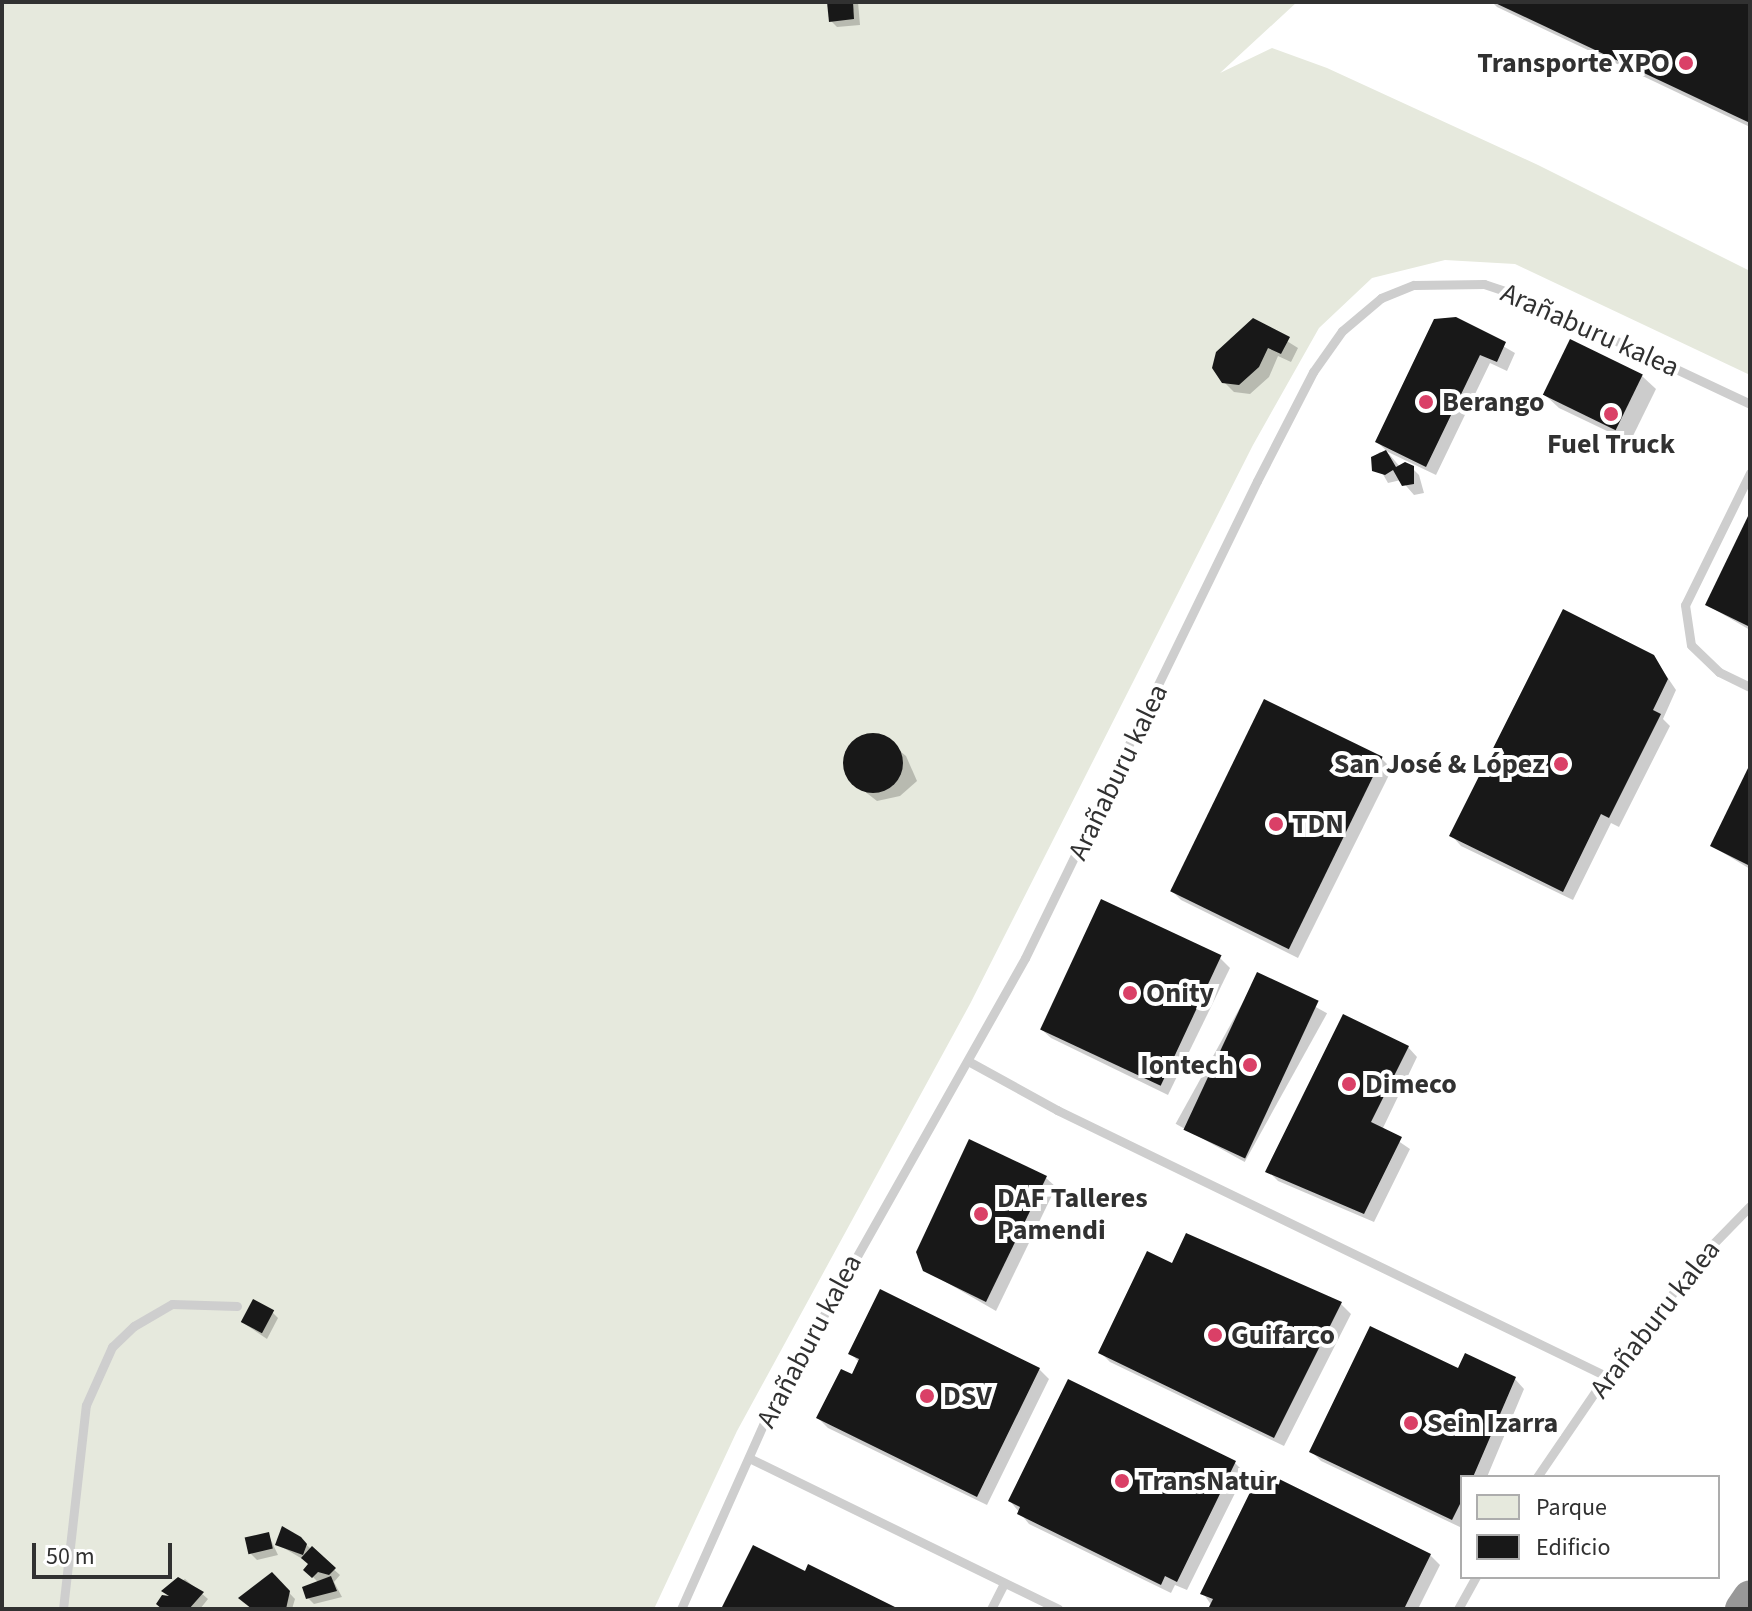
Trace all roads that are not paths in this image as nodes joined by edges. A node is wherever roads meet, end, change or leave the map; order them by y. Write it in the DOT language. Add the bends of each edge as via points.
graph roads {
  1 [pos="1750,404"];
  2 [pos="1750,473"];
  3 [pos="1750,687"];
  4 [pos="968,1061"];
  5 [pos="1750,1206"];
  6 [pos="237,1306"];
  7 [pos="1606,1376"];
  8 [pos="749,1458"];
  9 [pos="1538,1475"];
  10 [pos="1475,1579"];
  11 [pos="1004,1583"];
  12 [pos="1750,1597"];
  13 [pos="63,1609"];
  14 [pos="681,1609"];
  15 [pos="991,1609"];
  16 [pos="1058,1609"];
  17 [pos="1458,1609"];
  18 [pos="1742,1609"];
  1 -- 4 [label="lane, Arañaburu kalea" via="1537,303 1484,284 1414,285 1363,310 1313,372 1131,749"];
  2 -- 3 [label="lane" via="1685,605 1691,645 1719,672"];
  4 -- 7 [label="lane" via="1057,1110"];
  4 -- 8 [label="lane, Arañaburu kalea" via="855,1253"];
  5 -- 7 [label="lane, Arañaburu kalea" via="1710,1247"];
  6 -- 13 [label="lane" via="172,1304 134,1326 112,1347 86,1405"];
  7 -- 9 [label="lane, Arañaburu kalea"];
  8 -- 11 [label="lane"];
  8 -- 14 [label="lane, Arañaburu kalea"];
  10 -- 17 [label="lane"];
  11 -- 15 [label="lane"];
  11 -- 16 [label="lane"];
  12 -- 18 [label="highway"];
}
